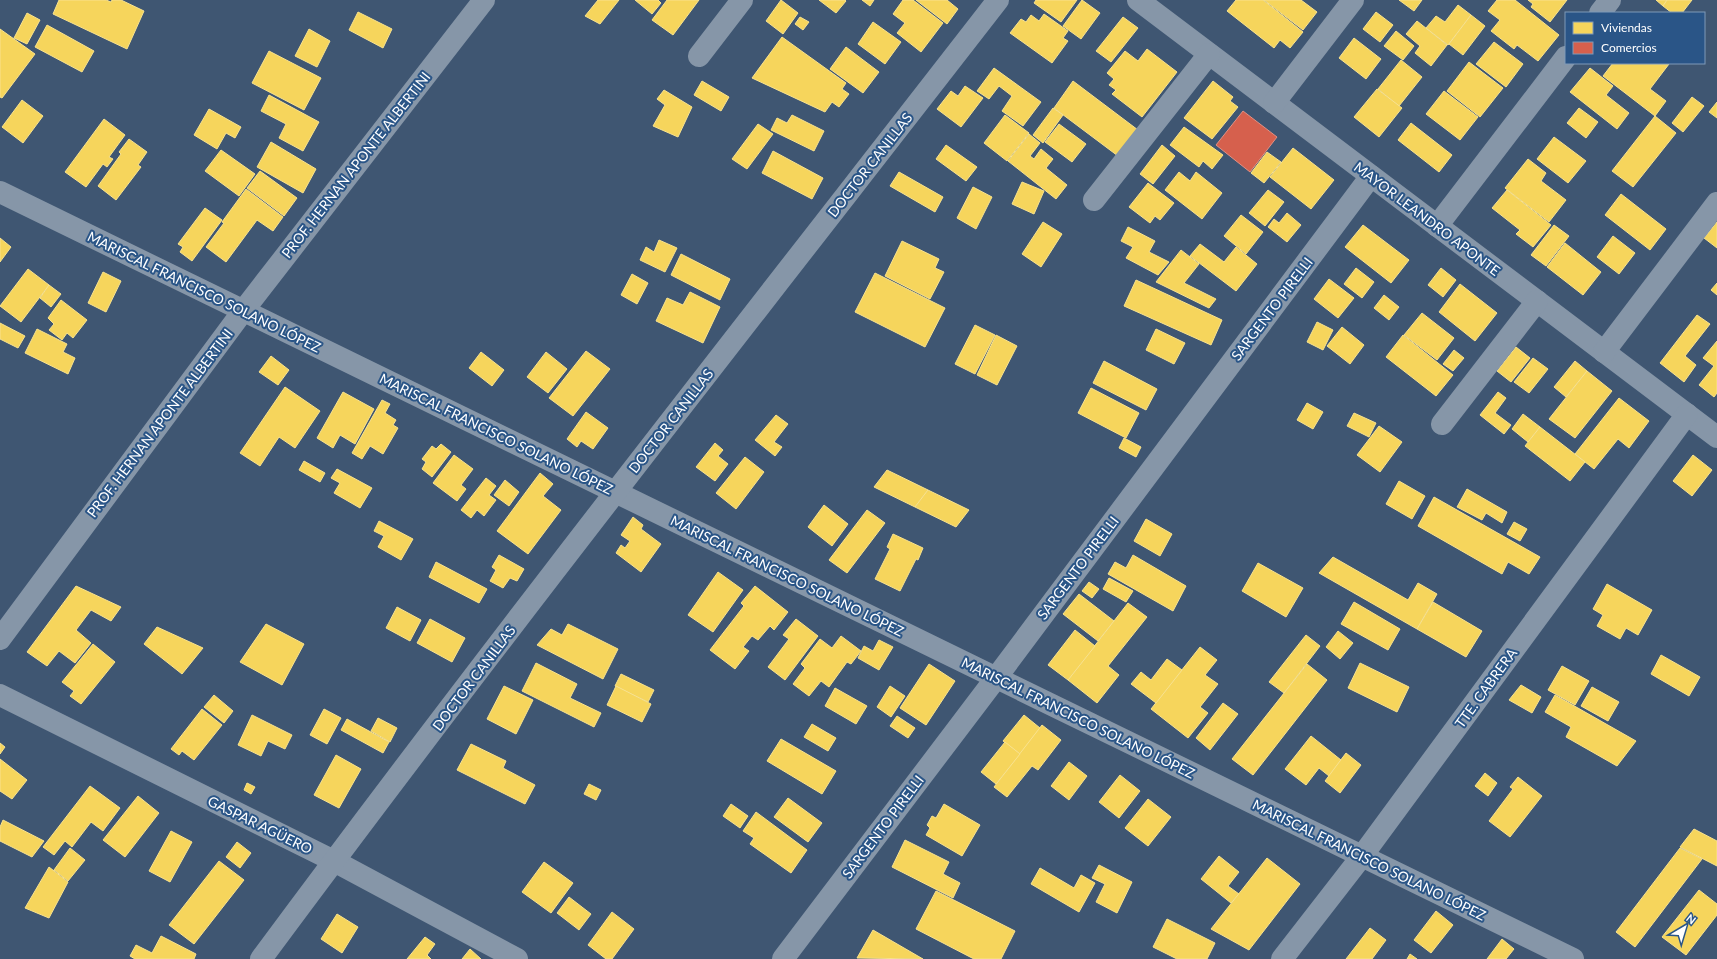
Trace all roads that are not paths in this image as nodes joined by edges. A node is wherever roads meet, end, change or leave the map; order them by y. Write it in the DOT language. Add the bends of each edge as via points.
graph roads {
  1 [pos="484,0"];
  2 [pos="742,0"];
  3 [pos="998,0"];
  4 [pos="1138,0"];
  5 [pos="1353,0"];
  6 [pos="1610,0"];
  7 [pos="1601,12"];
  8 [pos="1209,54"];
  9 [pos="699,56"];
  10 [pos="1565,58"];
  11 [pos="1274,103"];
  12 [pos="1371,176"];
  13 [pos="0,192"];
  14 [pos="1094,200"];
  15 [pos="1717,203"];
  16 [pos="1437,226"];
  17 [pos="1537,301"];
  18 [pos="243,311"];
  19 [pos="1604,352"];
  20 [pos="1687,414"];
  21 [pos="1442,424"];
  22 [pos="1717,437"];
  23 [pos="616,492"];
  24 [pos="0,639"];
  25 [pos="996,678"];
  26 [pos="0,695"];
  27 [pos="1362,856"];
  28 [pos="334,861"];
  29 [pos="261,959"];
  30 [pos="518,959"];
  31 [pos="783,959"];
  32 [pos="1282,959"];
  33 [pos="1574,959"];
  1 -- 18 [label="street, PROF. HERNAN APONTE ALBERTINI"];
  2 -- 9 [label="street"];
  3 -- 23 [label="street, DOCTOR CANILLAS"];
  4 -- 8 [label="street, MAYOR LEANDRO APONTE"];
  5 -- 11 [label="street"];
  6 -- 7 [label="street"];
  8 -- 11 [label="street, MAYOR LEANDRO APONTE"];
  8 -- 14 [label="street"];
  10 -- 16 [label="street"];
  11 -- 12 [label="street, MAYOR LEANDRO APONTE"];
  12 -- 16 [label="street, MAYOR LEANDRO APONTE"];
  12 -- 25 [label="street, SARGENTO PIRELLI"];
  13 -- 18 [label="street, MARISCAL FRANCISCO SOLANO LÓPEZ"];
  15 -- 19 [label="street"];
  16 -- 17 [label="street, MAYOR LEANDRO APONTE"];
  17 -- 19 [label="street, MAYOR LEANDRO APONTE"];
  17 -- 21 [label="street"];
  18 -- 23 [label="street, MARISCAL FRANCISCO SOLANO LÓPEZ"];
  18 -- 24 [label="street, PROF. HERNAN APONTE ALBERTINI"];
  19 -- 20 [label="street, MAYOR LEANDRO APONTE"];
  20 -- 22 [label="street, MAYOR LEANDRO APONTE"];
  20 -- 27 [label="street, TTE. CABRERA"];
  23 -- 25 [label="street, MARISCAL FRANCISCO SOLANO LÓPEZ"];
  23 -- 28 [label="street, DOCTOR CANILLAS"];
  25 -- 27 [label="street, MARISCAL FRANCISCO SOLANO LÓPEZ"];
  25 -- 31 [label="street, SARGENTO PIRELLI"];
  26 -- 28 [label="street, GASPAR AGÜERO"];
  27 -- 32 [label="street, TTE. CABRERA"];
  27 -- 33 [label="street, MARISCAL FRANCISCO SOLANO LÓPEZ"];
  28 -- 29 [label="street, DOCTOR CANILLAS"];
  28 -- 30 [label="street, GASPAR AGÜERO"];
}
